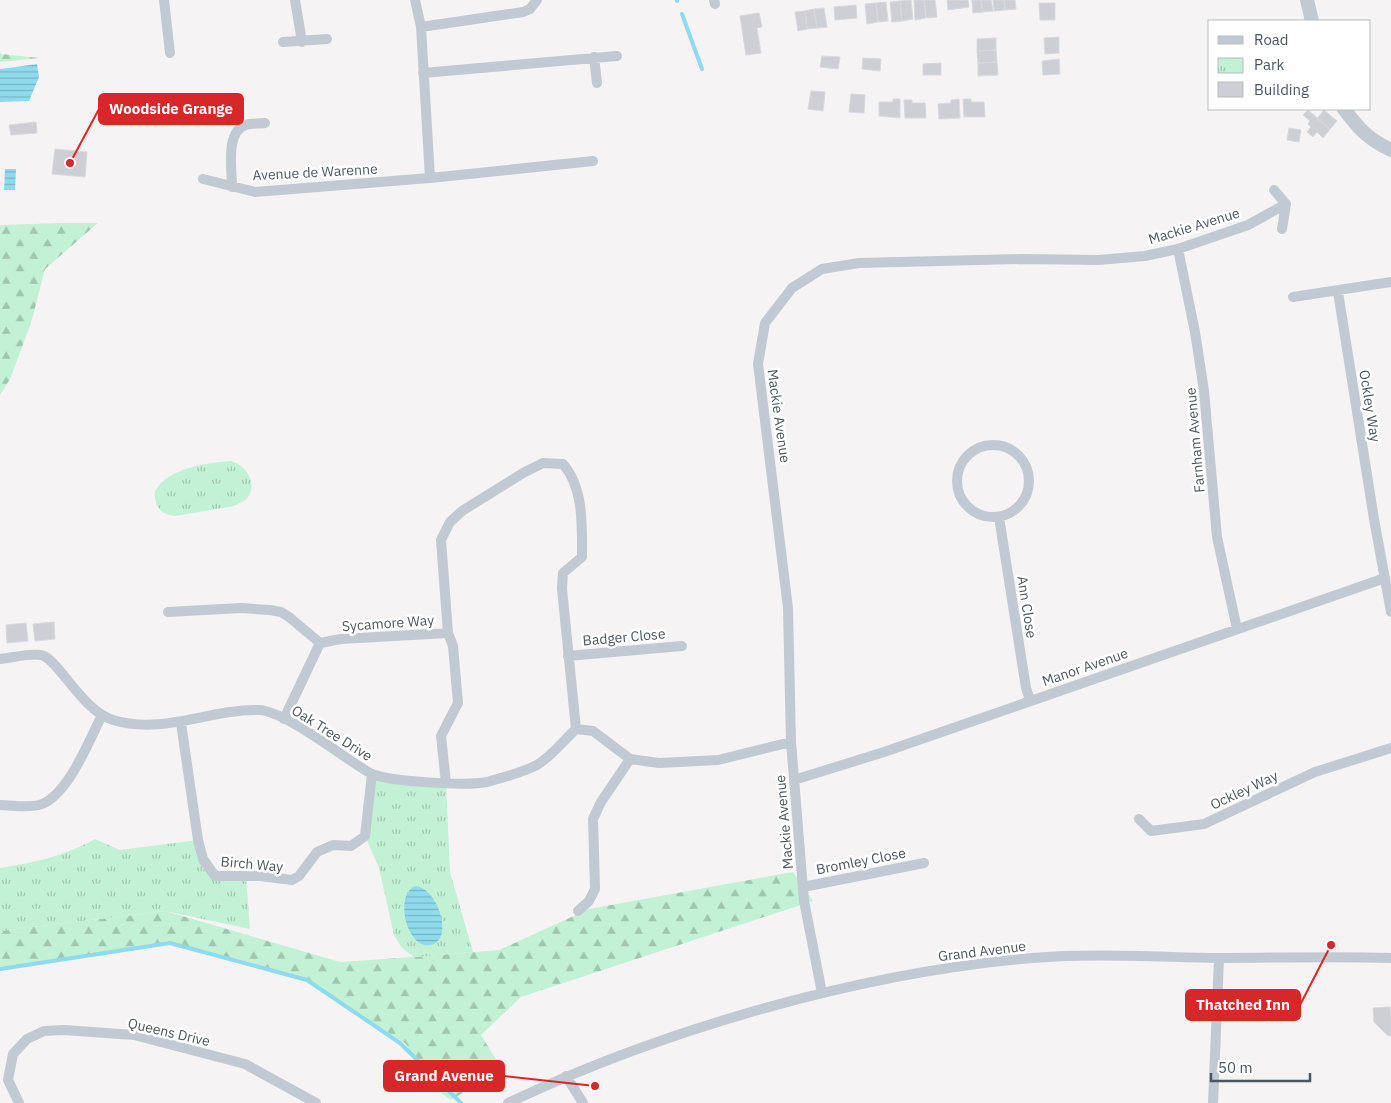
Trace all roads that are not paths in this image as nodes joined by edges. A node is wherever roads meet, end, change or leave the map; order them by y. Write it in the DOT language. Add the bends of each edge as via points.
graph roads {
  1 [pos="164,0"];
  2 [pos="295,0"];
  3 [pos="415,0"];
  4 [pos="537,0"];
  5 [pos="1307,0"];
  6 [pos="1312,20"];
  7 [pos="421,27"];
  8 [pos="327,39"];
  9 [pos="282,42"];
  10 [pos="302,42"];
  11 [pos="170,53"];
  12 [pos="617,56"];
  13 [pos="594,58"];
  14 [pos="423,73"];
  15 [pos="597,83"];
  16 [pos="1345,110"];
  17 [pos="265,123"];
  18 [pos="1391,150"];
  19 [pos="593,161"];
  20 [pos="430,178"];
  21 [pos="203,180"];
  22 [pos="232,186"];
  23 [pos="1274,190"];
  24 [pos="1286,204"];
  25 [pos="1282,229"];
  26 [pos="1178,249"];
  27 [pos="1391,282"];
  28 [pos="1338,292"];
  29 [pos="1293,297"];
  30 [pos="999,517"];
  31 [pos="1385,578"];
  32 [pos="168,612"];
  33 [pos="1391,612"];
  34 [pos="1237,629"];
  35 [pos="448,633"];
  36 [pos="320,643"];
  37 [pos="682,646"];
  38 [pos="568,656"];
  39 [pos="0,659"];
  40 [pos="1030,700"];
  41 [pos="102,715"];
  42 [pos="284,719"];
  43 [pos="181,723"];
  44 [pos="576,729"];
  45 [pos="791,742"];
  46 [pos="1391,749"];
  47 [pos="630,759"];
  48 [pos="372,774"];
  49 [pos="794,780"];
  50 [pos="446,783"];
  51 [pos="0,806"];
  52 [pos="1139,819"];
  53 [pos="924,863"];
  54 [pos="803,887"];
  55 [pos="578,911"];
  56 [pos="1219,958"];
  57 [pos="1391,958"];
  58 [pos="822,993"];
  59 [pos="566,1076"];
  60 [pos="19,1103"];
  61 [pos="316,1103"];
  62 [pos="508,1103"];
  63 [pos="583,1103"];
  64 [pos="1212,1103"];
  1 -- 11 [label="street"];
  2 -- 10 [label="street"];
  3 -- 7 [label="street"];
  4 -- 7 [label="street" via="523,12"];
  5 -- 6 [label="street"];
  7 -- 14 [label="street"];
  8 -- 10 [label="street"];
  9 -- 10 [label="street"];
  12 -- 13 [label="street"];
  13 -- 14 [label="street"];
  13 -- 15 [label="street"];
  14 -- 20 [label="street"];
  16 -- 18 [label="street" via="1358,130"];
  17 -- 22 [label="street" via="244,125 235,134"];
  19 -- 20 [label="street, Avenue de Warenne"];
  20 -- 22 [label="street, Avenue de Warenne" via="255,192"];
  21 -- 22 [label="street, Avenue de Warenne"];
  23 -- 24 [label="street"];
  24 -- 25 [label="street"];
  24 -- 26 [label="street, Mackie Avenue" via="1248,225"];
  26 -- 34 [label="street, Farnham Avenue" via="1204,391 1217,538"];
  26 -- 45 [label="street, Mackie Avenue" via="1098,260 859,263 822,269 792,288 765,323 758,364 788,608"];
  27 -- 28 [label="street"];
  28 -- 29 [label="street"];
  28 -- 31 [label="street, Ockley Way"];
  30 -- 30 [label="street" via="987,517 970,509 959,494 959,469 965,458 986,446 1010,449 1026,464 1029,475 1029,487 1023,502 1010,514"];
  30 -- 40 [label="street, Ann Close"];
  31 -- 33 [label="street, Ockley Way"];
  31 -- 34 [label="street, Manor Avenue"];
  32 -- 36 [label="street" via="241,608 281,612"];
  34 -- 40 [label="street, Manor Avenue"];
  35 -- 36 [label="street, Sycamore Way"];
  35 -- 38 [label="street, Badger Close" via="441,540 450,522 462,511 543,463 563,464 576,486 582,524 582,557 563,573"];
  35 -- 50 [label="street, Sycamore Way" via="458,702 441,736"];
  36 -- 42 [label="street"];
  37 -- 38 [label="street, Badger Close"];
  38 -- 44 [label="street, Badger Close"];
  39 -- 41 [label="street, Oak Tree Drive" via="42,654 52,660 83,701"];
  40 -- 49 [label="street, Manor Avenue"];
  41 -- 43 [label="street, Oak Tree Drive" via="129,723"];
  41 -- 51 [label="street" via="75,768 58,793 40,805"];
  42 -- 43 [label="street, Oak Tree Drive" via="260,710"];
  42 -- 48 [label="street, Oak Tree Drive"];
  43 -- 48 [label="street, Birch Way" via="198,840 203,859 215,876 292,880 299,876 317,852 333,845 358,843 365,836"];
  44 -- 47 [label="street" via="593,731"];
  44 -- 50 [label="street, Oak Tree Drive" via="536,765 486,782"];
  45 -- 47 [label="street" via="718,760 659,763"];
  45 -- 49 [label="street, Mackie Avenue"];
  46 -- 52 [label="street, Ockley Way" via="1315,772 1204,824 1151,832"];
  47 -- 55 [label="street" via="592,819 596,889 590,901"];
  48 -- 50 [label="street, Oak Tree Drive"];
  49 -- 54 [label="street, Mackie Avenue"];
  53 -- 54 [label="street, Bromley Close"];
  54 -- 58 [label="street, Mackie Avenue"];
  56 -- 57 [label="street, Grand Avenue"];
  56 -- 58 [label="street, Grand Avenue" via="1098,955 1032,958 929,972"];
  56 -- 64 [label="street"];
  58 -- 59 [label="street, Grand Avenue" via="711,1024"];
  59 -- 62 [label="street, Grand Avenue"];
  59 -- 63 [label="street"];
  60 -- 61 [label="street, Queens Drive" via="8,1080 13,1054 27,1039 44,1031 64,1030 134,1035 245,1064"];
}
